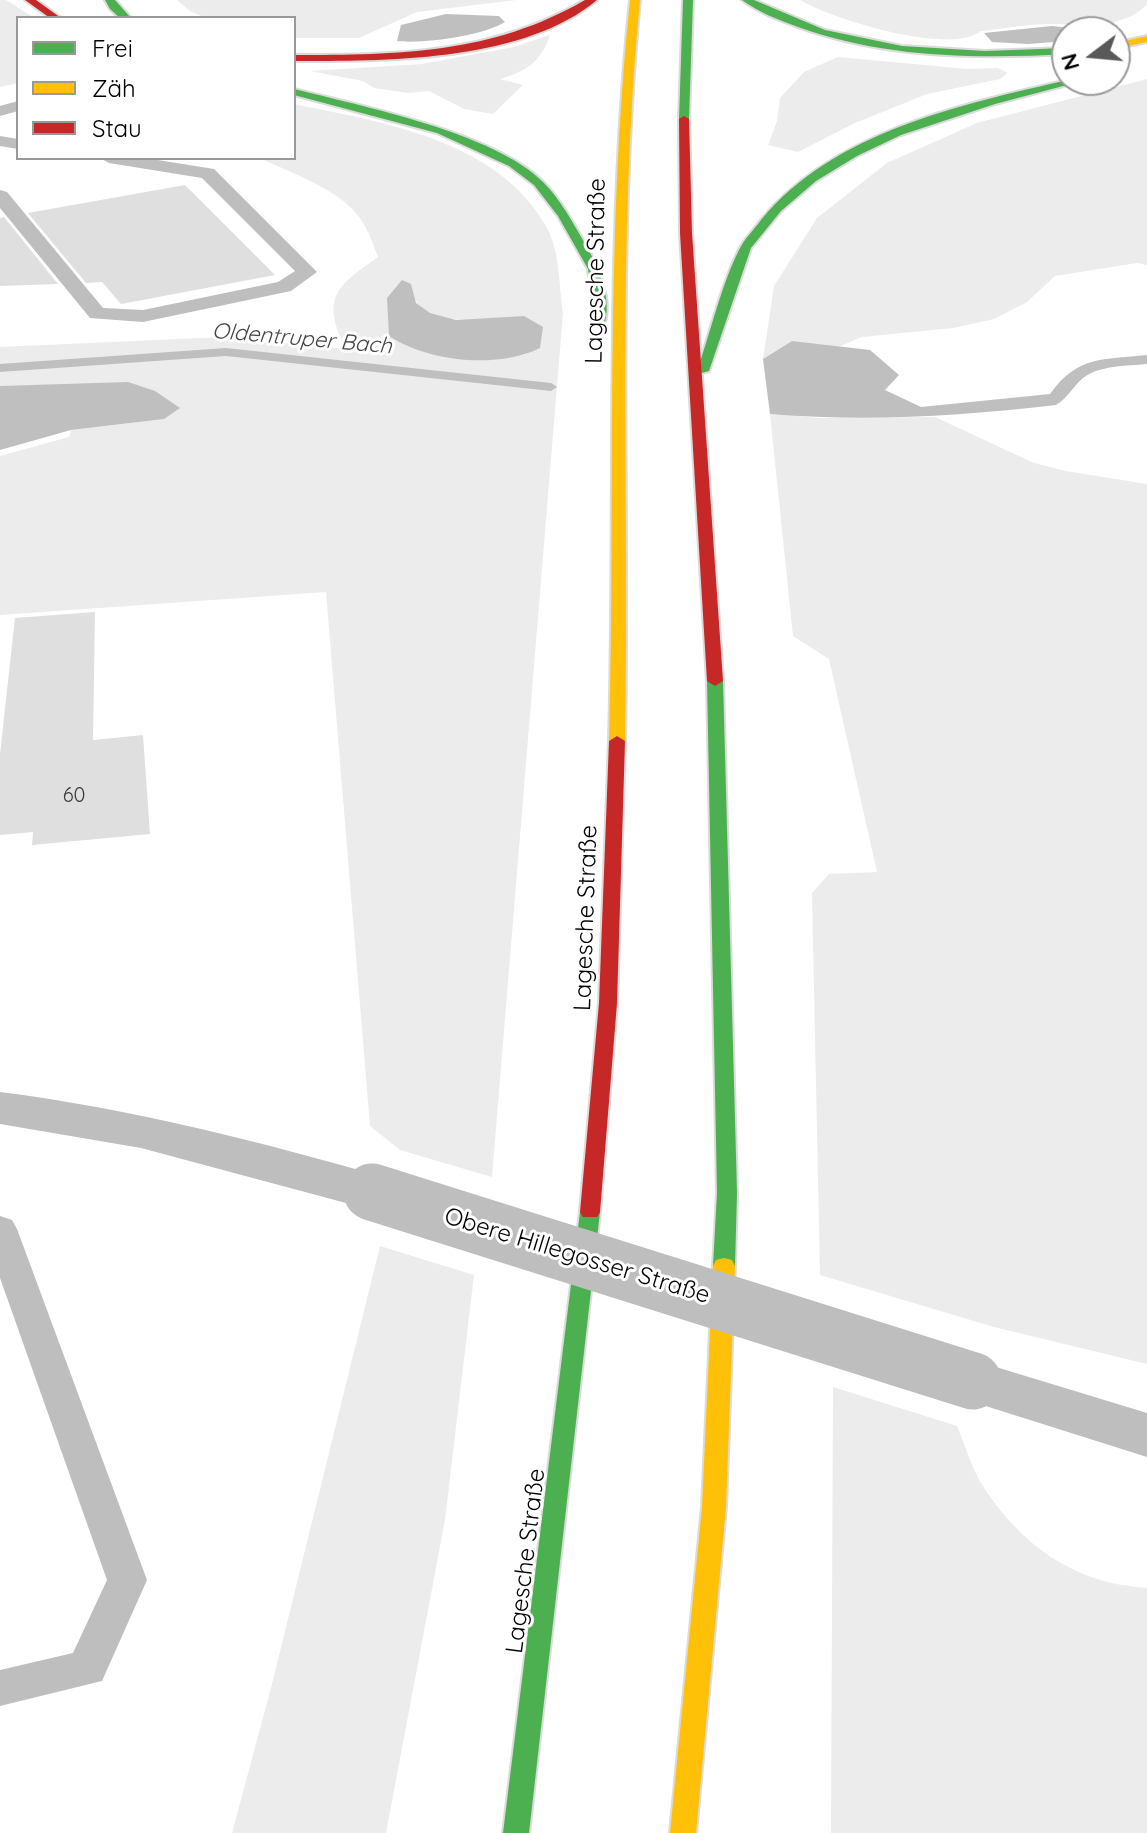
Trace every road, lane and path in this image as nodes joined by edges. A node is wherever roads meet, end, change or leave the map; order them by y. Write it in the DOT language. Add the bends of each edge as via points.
graph roads {
  1 [pos="30,0"];
  2 [pos="110,0"];
  3 [pos="592,0"];
  4 [pos="635,0"];
  5 [pos="688,0"];
  6 [pos="747,0"];
  7 [pos="53,16"];
  8 [pos="124,16"];
  9 [pos="1051,51"];
  10 [pos="296,58"];
  11 [pos="1051,88"];
  12 [pos="296,93"];
  13 [pos="122,160"];
  14 [pos="0,196"];
  15 [pos="697,389"];
  16 [pos="618,432"];
  17 [pos="0,1108"];
  18 [pos="0,1229"];
  19 [pos="1147,1435"];
  20 [pos="0,1688"];
  21 [pos="516,1833"];
  22 [pos="683,1833"];
  1 -- 7 [label="highway"];
  2 -- 8 [label="highway"];
  3 -- 10 [label="highway" via="557,23 481,45 386,57"];
  4 -- 16 [label="highway, Lagesche Straße" via="622,158"];
  5 -- 15 [label="highway" via="686,233"];
  6 -- 9 [label="highway" via="776,17 864,42 963,53"];
  11 -- 15 [label="highway" via="936,118 842,161 770,214 747,246"];
  12 -- 16 [label="highway" via="441,131 490,152 538,183 594,269"];
  13 -- 14 [label="lane" via="208,173 307,272 284,287 143,316 97,314"];
  15 -- 22 [label="highway" via="717,712 727,1193 714,1507"];
  16 -- 21 [label="highway, Lagesche Straße" via="618,714 599,1129"];
  17 -- 19 [label="street, Obere Hillegosser Straße, bridge" via="165,1135 372,1192"];
  18 -- 20 [label="lane" via="127,1580 87,1668"];
}
